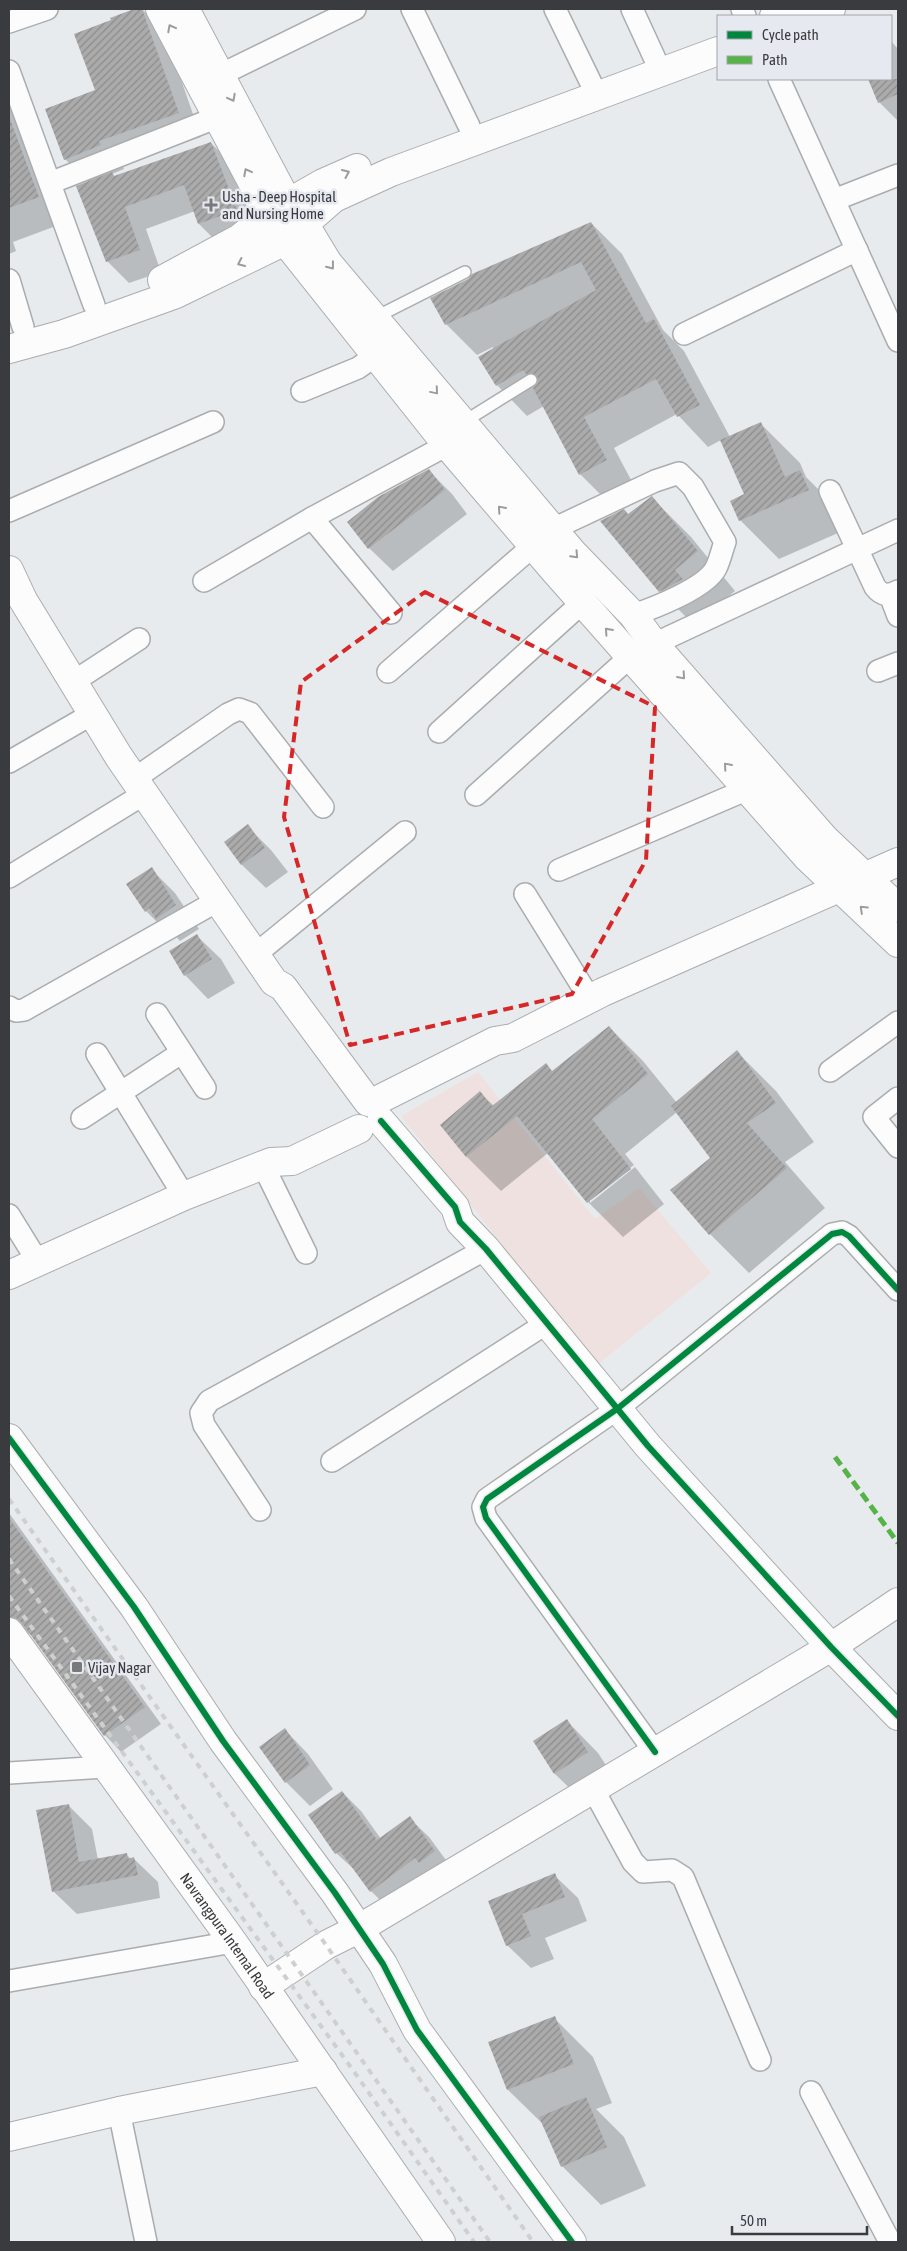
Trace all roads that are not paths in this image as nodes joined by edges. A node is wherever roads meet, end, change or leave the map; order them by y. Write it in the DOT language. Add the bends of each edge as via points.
graph roads {
  1 [pos="47,9"];
  2 [pos="160,9"];
  3 [pos="185,9"];
  4 [pos="355,9"];
  5 [pos="412,9"];
  6 [pos="555,9"];
  7 [pos="632,9"];
  8 [pos="794,9"];
  9 [pos="831,9"];
  10 [pos="777,15"];
  11 [pos="815,15"];
  12 [pos="9,22"];
  13 [pos="717,37"];
  14 [pos="717,51"];
  15 [pos="655,59"];
  16 [pos="9,71"];
  17 [pos="220,75"];
  18 [pos="779,80"];
  19 [pos="591,83"];
  20 [pos="218,117"];
  21 [pos="470,126"];
  22 [pos="898,175"];
  23 [pos="50,182"];
  24 [pos="834,200"];
  25 [pos="277,210"];
  26 [pos="295,233"];
  27 [pos="857,250"];
  28 [pos="465,272"];
  29 [pos="9,280"];
  30 [pos="94,305"];
  31 [pos="891,307"];
  32 [pos="374,318"];
  33 [pos="684,334"];
  34 [pos="13,336"];
  35 [pos="898,341"];
  36 [pos="376,356"];
  37 [pos="532,380"];
  38 [pos="302,391"];
  39 [pos="213,422"];
  40 [pos="462,422"];
  41 [pos="447,445"];
  42 [pos="830,491"];
  43 [pos="9,510"];
  44 [pos="312,518"];
  45 [pos="898,530"];
  46 [pos="543,538"];
  47 [pos="857,549"];
  48 [pos="9,570"];
  49 [pos="204,581"];
  50 [pos="894,593"];
  51 [pos="583,602"];
  52 [pos="16,604"];
  53 [pos="391,613"];
  54 [pos="633,615"];
  55 [pos="898,616"];
  56 [pos="139,639"];
  57 [pos="642,650"];
  58 [pos="898,663"];
  59 [pos="878,671"];
  60 [pos="388,672"];
  61 [pos="73,682"];
  62 [pos="92,714"];
  63 [pos="439,732"];
  64 [pos="9,762"];
  65 [pos="139,787"];
  66 [pos="748,789"];
  67 [pos="476,795"];
  68 [pos="323,807"];
  69 [pos="405,832"];
  70 [pos="898,862"];
  71 [pos="559,870"];
  72 [pos="864,876"];
  73 [pos="9,877"];
  74 [pos="839,887"];
  75 [pos="525,894"];
  76 [pos="219,900"];
  77 [pos="898,908"];
  78 [pos="898,943"];
  79 [pos="256,954"];
  80 [pos="590,999"];
  81 [pos="9,1007"];
  82 [pos="157,1014"];
  83 [pos="898,1022"];
  84 [pos="181,1052"];
  85 [pos="97,1054"];
  86 [pos="830,1072"];
  87 [pos="205,1088"];
  88 [pos="121,1092"];
  89 [pos="898,1098"];
  90 [pos="367,1116"];
  91 [pos="82,1118"];
  92 [pos="898,1147"];
  93 [pos="267,1164"];
  94 [pos="184,1196"];
  95 [pos="9,1215"];
  96 [pos="486,1249"];
  97 [pos="306,1253"];
  98 [pos="38,1262"];
  99 [pos="9,1275"];
  100 [pos="898,1290"];
  101 [pos="547,1324"];
  102 [pos="617,1409"];
  103 [pos="9,1438"];
  104 [pos="332,1461"];
  105 [pos="260,1510"];
  106 [pos="898,1602"];
  107 [pos="9,1632"];
  108 [pos="831,1647"];
  109 [pos="898,1716"];
  110 [pos="655,1752"];
  111 [pos="105,1767"];
  112 [pos="9,1773"];
  113 [pos="593,1789"];
  114 [pos="360,1928"];
  115 [pos="233,1942"];
  116 [pos="9,1981"];
  117 [pos="263,1987"];
  118 [pos="760,2060"];
  119 [pos="323,2071"];
  120 [pos="811,2092"];
  121 [pos="119,2111"];
  122 [pos="9,2137"];
  123 [pos="146,2242"];
  124 [pos="441,2242"];
  125 [pos="572,2242"];
  126 [pos="890,2242"];
  1 -- 12 [label="street"];
  20 -- 2 [label="street, one-way"];
  3 -- 17 [label="street"];
  4 -- 17 [label="street"];
  5 -- 21 [label="street"];
  6 -- 19 [label="street"];
  7 -- 15 [label="street"];
  8 -- 10 [label="street"];
  9 -- 11 [label="street"];
  13 -- 15 [label="street"];
  14 -- 26 [label="street" via="391,172 334,198"];
  15 -- 19 [label="street"];
  16 -- 23 [label="street"];
  17 -- 25 [label="street, one-way"];
  18 -- 24 [label="street"];
  19 -- 21 [label="street"];
  20 -- 23 [label="street"];
  25 -- 20 [label="street, one-way" via="253,184"];
  25 -- 21 [label="street, one-way" via="323,183 383,156"];
  22 -- 24 [label="street"];
  23 -- 30 [label="street"];
  24 -- 27 [label="street"];
  25 -- 26 [label="street"];
  25 -- 30 [label="street" via="240,238 170,278"];
  26 -- 32 [label="street, one-way" via="328,263"];
  26 -- 34 [label="street, one-way" via="176,294 64,334"];
  26 -- 36 [label="street"];
  27 -- 31 [label="street"];
  27 -- 33 [label="street"];
  28 -- 32 [label="lane"];
  29 -- 34 [label="street"];
  30 -- 34 [label="street"];
  31 -- 35 [label="street"];
  32 -- 40 [label="street, one-way"];
  36 -- 38 [label="street" via="358,368"];
  36 -- 41 [label="street"];
  37 -- 40 [label="lane"];
  39 -- 43 [label="street"];
  40 -- 46 [label="street"];
  41 -- 44 [label="street"];
  46 -- 41 [label="street, one-way"];
  42 -- 47 [label="street"];
  44 -- 49 [label="street"];
  44 -- 53 [label="street"];
  45 -- 47 [label="street"];
  46 -- 51 [label="street"];
  46 -- 54 [label="street, one-way"];
  46 -- 54 [label="street" via="655,481 679,473 693,487 725,542 716,569 704,580 666,603"];
  46 -- 60 [label="street"];
  47 -- 50 [label="street" via="880,593"];
  47 -- 57 [label="street"];
  48 -- 52 [label="street"];
  50 -- 55 [label="street"];
  57 -- 51 [label="street, one-way"];
  51 -- 63 [label="street"];
  52 -- 61 [label="street"];
  54 -- 57 [label="street"];
  56 -- 61 [label="street"];
  66 -- 57 [label="street, one-way"];
  57 -- 67 [label="street"];
  57 -- 72 [label="street, one-way"];
  58 -- 59 [label="street"];
  61 -- 62 [label="street"];
  62 -- 64 [label="street"];
  62 -- 65 [label="street"];
  65 -- 68 [label="street" via="228,714 239,709 250,713"];
  65 -- 73 [label="street"];
  65 -- 76 [label="street"];
  66 -- 71 [label="street"];
  66 -- 74 [label="street" via="807,857"];
  69 -- 79 [label="street"];
  70 -- 72 [label="street"];
  72 -- 74 [label="street"];
  72 -- 77 [label="street"];
  78 -- 74 [label="street, one-way"];
  74 -- 80 [label="street"];
  75 -- 80 [label="street"];
  76 -- 79 [label="street"];
  76 -- 81 [label="street" via="24,1010 16,1011"];
  79 -- 90 [label="street" via="274,982 274,992"];
  80 -- 90 [label="street" via="513,1038 495,1041"];
  82 -- 84 [label="street"];
  83 -- 86 [label="street"];
  84 -- 87 [label="street"];
  84 -- 88 [label="street"];
  85 -- 88 [label="street"];
  88 -- 91 [label="street"];
  88 -- 94 [label="street"];
  89 -- 92 [label="street" via="874,1116"];
  90 -- 93 [label="street" via="292,1160"];
  90 -- 96 [label="street" via="442,1216 460,1222"];
  93 -- 94 [label="street"];
  93 -- 97 [label="street"];
  94 -- 98 [label="street"];
  95 -- 98 [label="street"];
  96 -- 101 [label="street"];
  96 -- 105 [label="street" via="209,1401 201,1413 204,1426"];
  98 -- 99 [label="street"];
  100 -- 102 [label="street" via="848,1236 842,1232 832,1234"];
  101 -- 102 [label="street"];
  101 -- 104 [label="street"];
  102 -- 108 [label="street"];
  102 -- 110 [label="street" via="486,1498 483,1507 486,1518"];
  103 -- 114 [label="street" via="134,1607 223,1741"];
  106 -- 108 [label="street"];
  107 -- 111 [label="street, Navrangpura Internal Road"];
  108 -- 109 [label="street"];
  108 -- 110 [label="street"];
  110 -- 113 [label="street"];
  111 -- 112 [label="street"];
  111 -- 115 [label="street, Navrangpura Internal Road"];
  113 -- 114 [label="street"];
  113 -- 118 [label="street" via="634,1862 643,1872 672,1870 683,1877"];
  114 -- 117 [label="street" via="326,1945"];
  114 -- 125 [label="street" via="383,1964 417,2030"];
  115 -- 116 [label="street"];
  115 -- 117 [label="street, Navrangpura Internal Road"];
  117 -- 119 [label="street, Navrangpura Internal Road"];
  119 -- 121 [label="street"];
  119 -- 124 [label="street, Navrangpura Internal Road"];
  120 -- 126 [label="street"];
  121 -- 122 [label="street"];
  121 -- 123 [label="street"];
}
